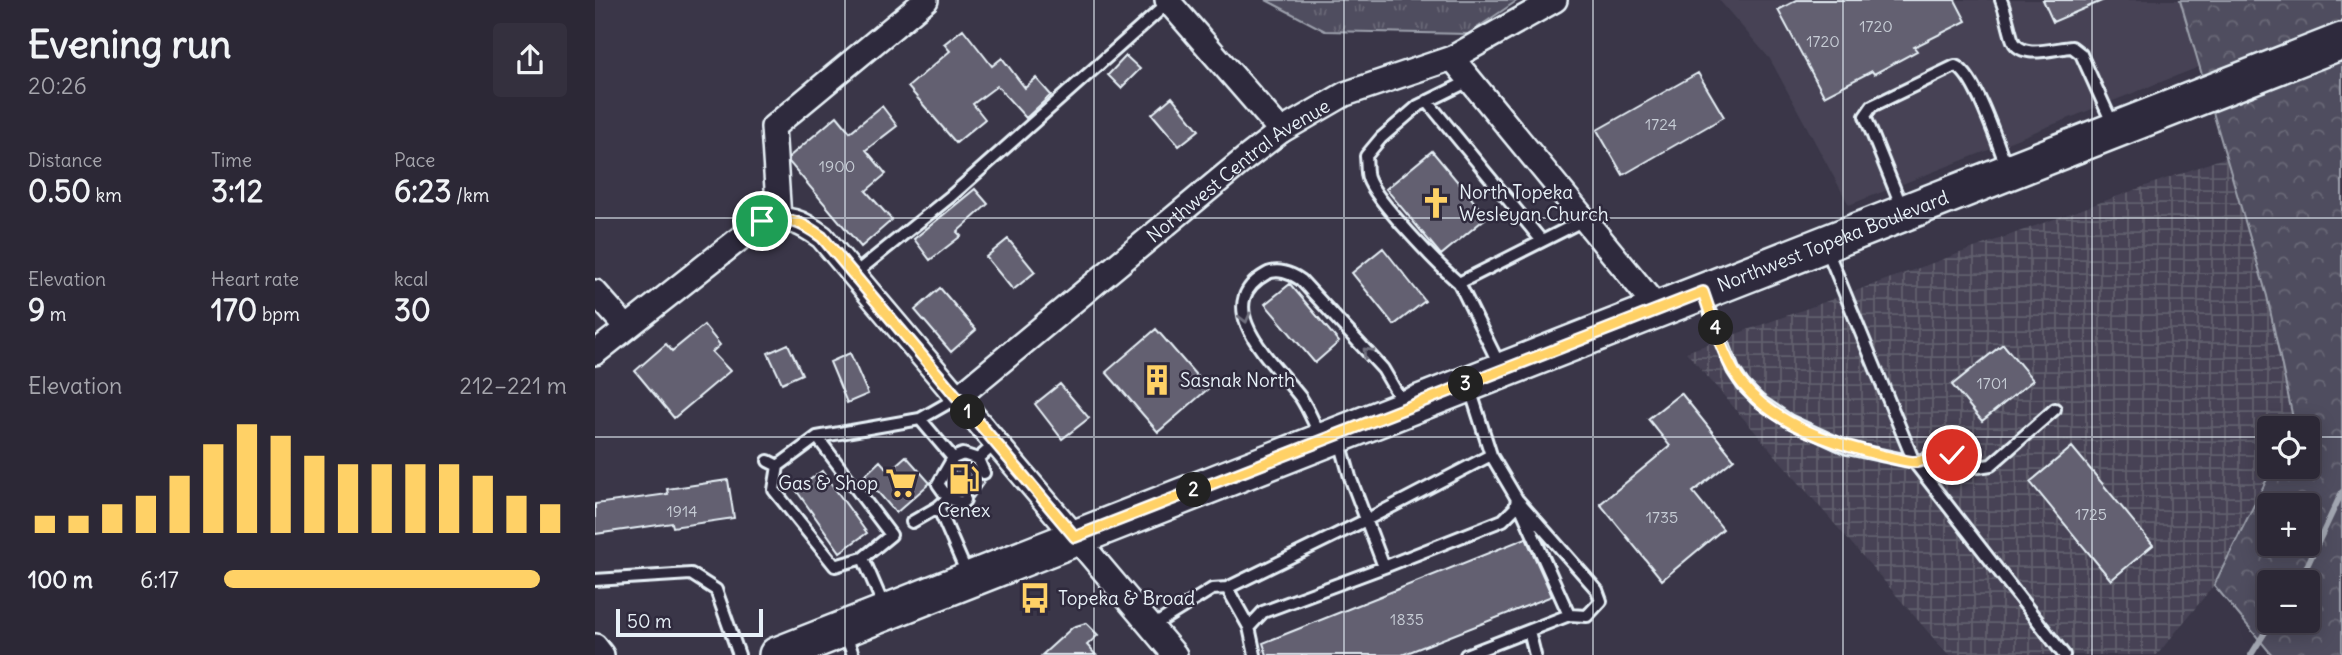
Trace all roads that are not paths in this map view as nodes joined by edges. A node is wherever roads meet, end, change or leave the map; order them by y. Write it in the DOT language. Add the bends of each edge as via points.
graph roads {
  1 [pos="926,0"];
  2 [pos="1555,0"];
  3 [pos="2001,0"];
  4 [pos="1168,1"];
  5 [pos="2342,41"];
  6 [pos="1453,58"];
  7 [pos="1471,80"];
  8 [pos="1427,101"];
  9 [pos="2116,129"];
  10 [pos="1281,131"];
  11 [pos="2008,172"];
  12 [pos="1904,213"];
  13 [pos="779,219"];
  14 [pos="1584,220"];
  15 [pos="1542,241"];
  16 [pos="1825,244"];
  17 [pos="853,275"];
  18 [pos="1459,283"];
  19 [pos="595,292"];
  20 [pos="1703,292"];
  21 [pos="1658,309"];
  22 [pos="626,327"];
  23 [pos="595,353"];
  24 [pos="1502,370"];
  25 [pos="1469,383"];
  26 [pos="957,398"];
  27 [pos="1405,408"];
  28 [pos="2055,410"];
  29 [pos="920,419"];
  30 [pos="817,437"];
  31 [pos="1330,437"];
  32 [pos="1491,455"];
  33 [pos="982,456"];
  34 [pos="953,458"];
  35 [pos="1914,462"];
  36 [pos="984,474"];
  37 [pos="951,495"];
  38 [pos="1517,499"];
  39 [pos="965,500"];
  40 [pos="938,507"];
  41 [pos="1366,520"];
  42 [pos="912,522"];
  43 [pos="1075,537"];
  44 [pos="863,558"];
  45 [pos="1384,567"];
  46 [pos="969,579"];
  47 [pos="595,580"];
  48 [pos="1227,588"];
  49 [pos="886,612"];
  50 [pos="1569,615"];
  51 [pos="1249,627"];
  52 [pos="1151,628"];
  53 [pos="1529,631"];
  54 [pos="849,642"];
  55 [pos="595,646"];
  56 [pos="602,655"];
  57 [pos="739,655"];
  58 [pos="777,655"];
  59 [pos="1175,655"];
  60 [pos="1255,655"];
  61 [pos="1466,655"];
  62 [pos="1535,655"];
  63 [pos="2064,655"];
  1 -- 13 [label="street" via="773,127"];
  2 -- 6 [label="street, Northwest Central Avenue"];
  3 -- 9 [label="lane" via="2019,49 2072,47 2081,54"];
  4 -- 10 [label="street"];
  4 -- 17 [label="lane" via="951,196"];
  5 -- 9 [label="main road, Northwest Topeka Boulevard"];
  6 -- 7 [label="street"];
  6 -- 10 [label="street, Northwest Central Avenue" via="1345,94"];
  7 -- 8 [label="lane"];
  7 -- 14 [label="street"];
  8 -- 15 [label="lane"];
  8 -- 18 [label="lane" via="1366,156 1369,179 1431,257"];
  9 -- 11 [label="main road, Northwest Topeka Boulevard"];
  10 -- 26 [label="street, Northwest Central Avenue"];
  11 -- 12 [label="main road, Northwest Topeka Boulevard"];
  11 -- 12 [label="lane" via="1973,83 1955,66 1872,106 1865,116"];
  12 -- 16 [label="main road, Northwest Topeka Boulevard"];
  13 -- 17 [label="street" via="807,226 822,237"];
  13 -- 22 [label="street" via="762,221"];
  14 -- 15 [label="lane"];
  14 -- 21 [label="street"];
  15 -- 18 [label="lane"];
  16 -- 20 [label="main road, Northwest Topeka Boulevard"];
  16 -- 35 [label="lane"];
  17 -- 26 [label="street"];
  18 -- 24 [label="lane"];
  19 -- 22 [label="street"];
  20 -- 21 [label="main road, Northwest Topeka Boulevard"];
  20 -- 35 [label="lane" via="1733,370 1758,400 1789,421 1847,447"];
  21 -- 24 [label="main road, Northwest Topeka Boulevard"];
  22 -- 23 [label="street"];
  24 -- 25 [label="main road, Northwest Topeka Boulevard"];
  25 -- 27 [label="main road, Northwest Topeka Boulevard"];
  25 -- 32 [label="lane"];
  26 -- 29 [label="lane"];
  26 -- 33 [label="street"];
  27 -- 31 [label="main road, Northwest Topeka Boulevard"];
  27 -- 31 [label="lane, one-way" via="1383,369 1301,280 1292,274 1267,273 1243,299 1247,326"];
  28 -- 35 [label="lane" via="1991,465 1978,467 1952,455"];
  29 -- 30 [label="lane"];
  29 -- 34 [label="lane"];
  30 -- 44 [label="lane" via="891,535"];
  30 -- 44 [label="lane" via="773,464 774,490 835,566"];
  31 -- 41 [label="lane"];
  31 -- 43 [label="main road, Northwest Topeka Boulevard"];
  32 -- 38 [label="lane"];
  32 -- 41 [label="lane"];
  33 -- 34 [label="lane"];
  33 -- 36 [label="lane"];
  33 -- 43 [label="street"];
  34 -- 37 [label="lane" via="938,484"];
  35 -- 63 [label="lane"];
  37 -- 39 [label="lane" via="962,503"];
  37 -- 40 [label="lane"];
  38 -- 45 [label="lane" via="1503,520"];
  38 -- 50 [label="lane"];
  38 -- 50 [label="lane" via="1597,590 1601,601 1594,610 1587,616"];
  40 -- 42 [label="lane"];
  40 -- 46 [label="lane"];
  41 -- 45 [label="lane"];
  41 -- 48 [label="lane"];
  43 -- 46 [label="main road, Northwest Topeka Boulevard"];
  43 -- 52 [label="street"];
  44 -- 49 [label="lane"];
  45 -- 51 [label="lane" via="1263,612"];
  46 -- 49 [label="main road, Northwest Topeka Boulevard"];
  47 -- 57 [label="lane" via="691,574 716,590"];
  48 -- 51 [label="lane"];
  48 -- 52 [label="lane" via="1212,589"];
  49 -- 54 [label="main road, Northwest Topeka Boulevard"];
  50 -- 53 [label="lane"];
  51 -- 60 [label="lane"];
  52 -- 59 [label="street"];
  53 -- 61 [label="lane"];
  53 -- 62 [label="lane"];
  54 -- 58 [label="main road, Northwest Topeka Boulevard"];
  55 -- 56 [label="street"];
}
